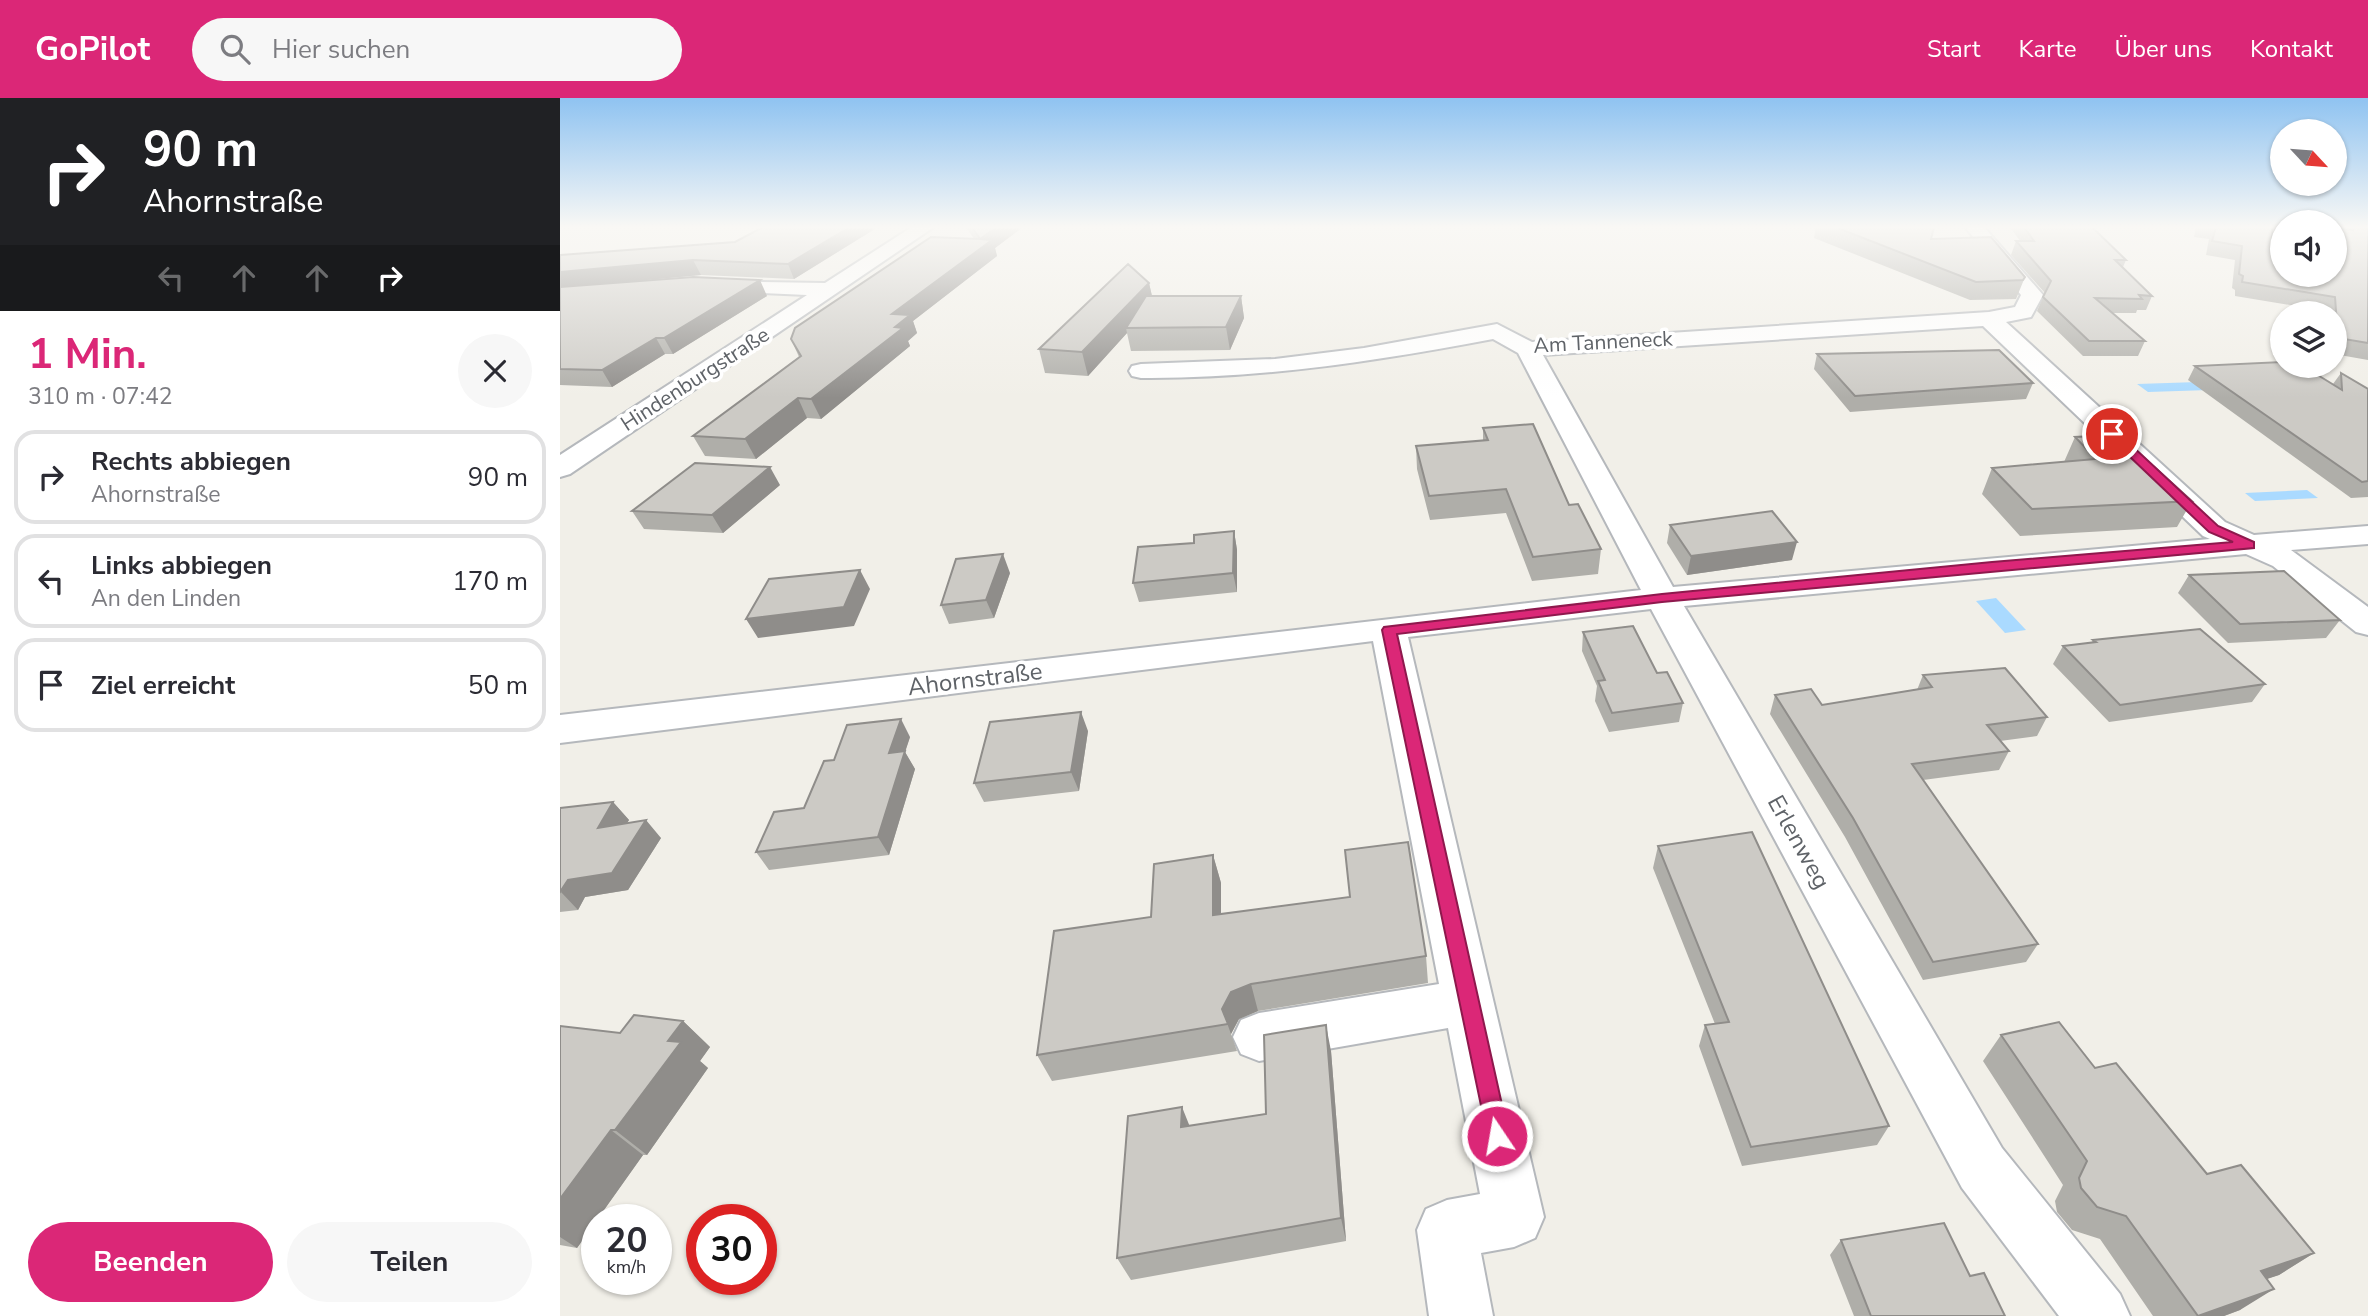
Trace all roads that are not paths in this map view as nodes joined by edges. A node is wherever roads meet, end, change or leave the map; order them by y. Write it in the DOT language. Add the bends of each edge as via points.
graph roads {
  1 [pos="838,284"];
  2 [pos="2022,284"];
  3 [pos="690,285"];
  4 [pos="829,290"];
  5 [pos="1989,319"];
  6 [pos="1528,349"];
  7 [pos="1141,371"];
  8 [pos="560,468"];
  9 [pos="2368,535"];
  10 [pos="2249,545"];
  11 [pos="1662,598"];
  12 [pos="2368,624"];
  13 [pos="1389,630"];
  14 [pos="560,729"];
  15 [pos="1469,1002"];
  16 [pos="1259,1037"];
  17 [pos="1461,1316"];
  18 [pos="2098,1316"];
  1 -- 4 [label="street, Hindenburgstraße"];
  2 -- 5 [label="street, Am Tanneneck" via="2032,295 2023,312"];
  3 -- 4 [label="street, Hindenburgstraße"];
  4 -- 8 [label="street, Hindenburgstraße"];
  5 -- 6 [label="street, Am Tanneneck"];
  5 -- 10 [label="street" via="2214,529"];
  6 -- 7 [label="street, Am Tanneneck" via="1497,331 1307,364"];
  6 -- 11 [label="street, Erlenweg"];
  9 -- 10 [label="street, Ahornstraße"];
  10 -- 11 [label="street, Ahornstraße"];
  10 -- 12 [label="street" via="2284,559"];
  11 -- 13 [label="street, Ahornstraße"];
  11 -- 18 [label="street, Erlenweg" via="1982,1168"];
  13 -- 14 [label="street, Ahornstraße"];
  13 -- 15 [label="street"];
  15 -- 16 [label="street"];
  15 -- 17 [label="street" via="1514,1217 1447,1230"];
}
